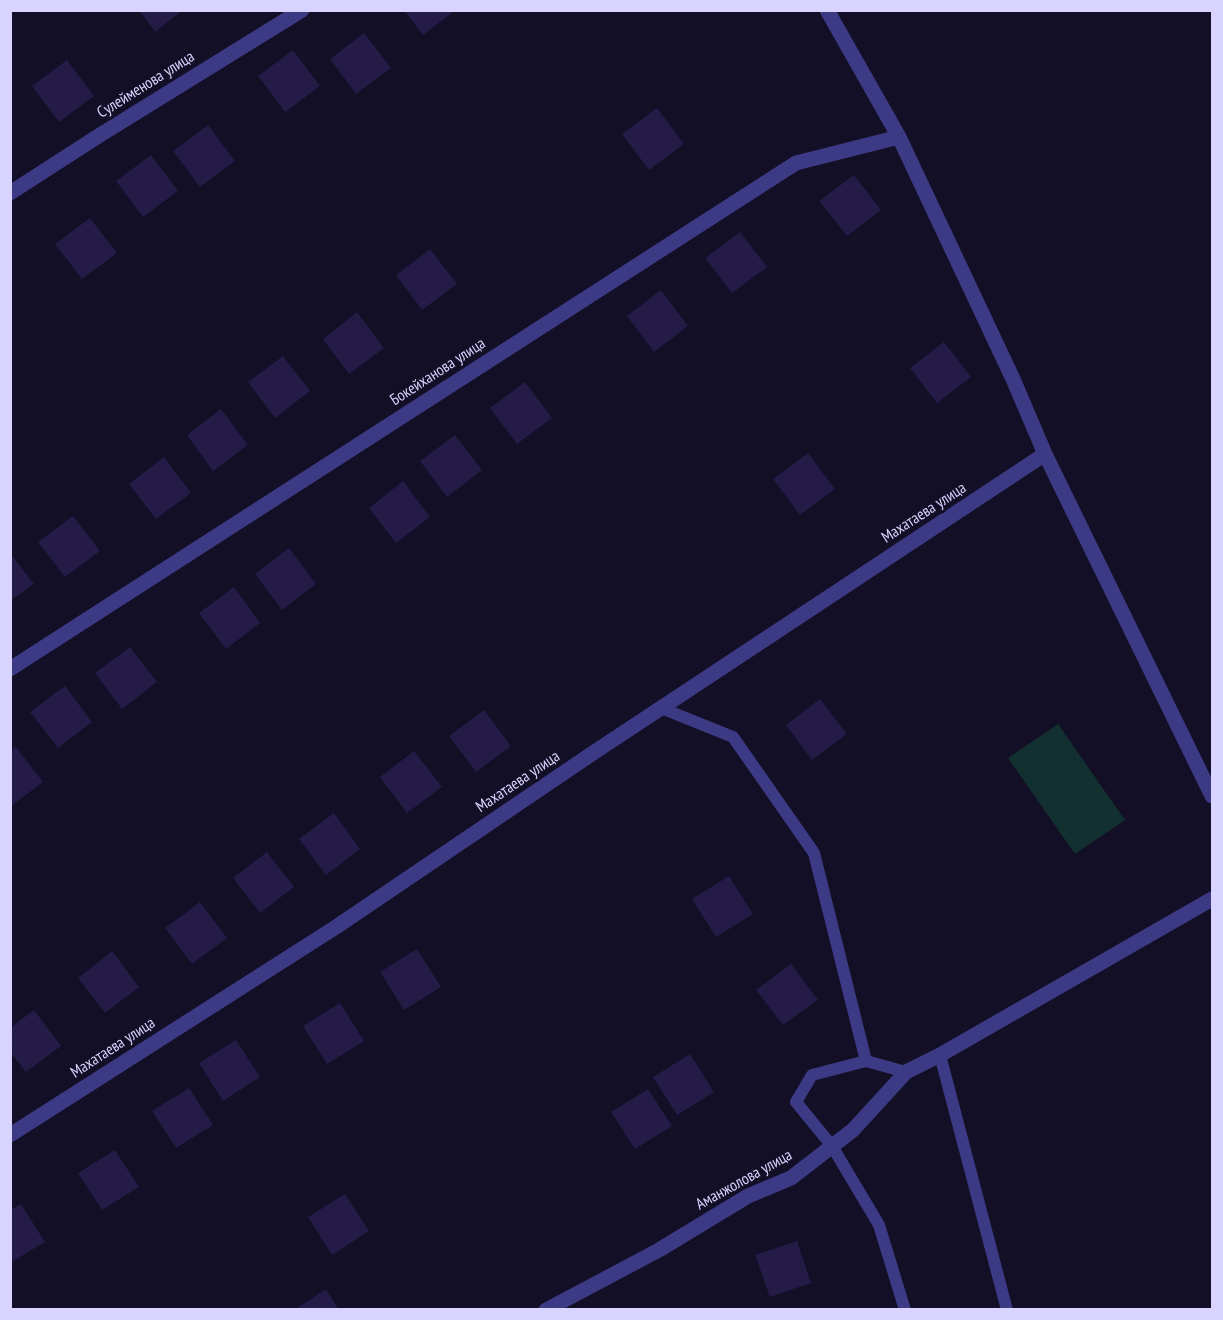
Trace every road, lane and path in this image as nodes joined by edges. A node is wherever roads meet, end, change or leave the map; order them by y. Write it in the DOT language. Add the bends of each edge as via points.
graph roads {
  1 [pos="302,10"];
  2 [pos="827,10"];
  3 [pos="899,137"];
  4 [pos="10,193"];
  5 [pos="1045,454"];
  6 [pos="10,669"];
  7 [pos="661,708"];
  8 [pos="1212,796"];
  9 [pos="1212,899"];
  10 [pos="940,1055"];
  11 [pos="866,1061"];
  12 [pos="906,1072"];
  13 [pos="10,1136"];
  14 [pos="832,1146"];
  15 [pos="546,1310"];
  16 [pos="905,1310"];
  17 [pos="1007,1310"];
  1 -- 4 [label="street, Сулейменова улица"];
  2 -- 3 [label="street"];
  3 -- 5 [label="street"];
  3 -- 6 [label="street, Бокейханова улица" via="796,163"];
  5 -- 7 [label="street, Махатаева улица"];
  5 -- 8 [label="street"];
  7 -- 11 [label="lane" via="733,737 814,854"];
  7 -- 13 [label="street, Махатаева улица" via="336,927"];
  9 -- 10 [label="street, Аманжолова улица"];
  10 -- 12 [label="street, Аманжолова улица"];
  10 -- 17 [label="lane"];
  11 -- 12 [label="lane"];
  11 -- 14 [label="lane" via="812,1075 796,1102"];
  12 -- 14 [label="street, Аманжолова улица" via="853,1130"];
  14 -- 15 [label="street, Аманжолова улица" via="791,1178 748,1196"];
  14 -- 16 [label="lane" via="879,1225"];
}
